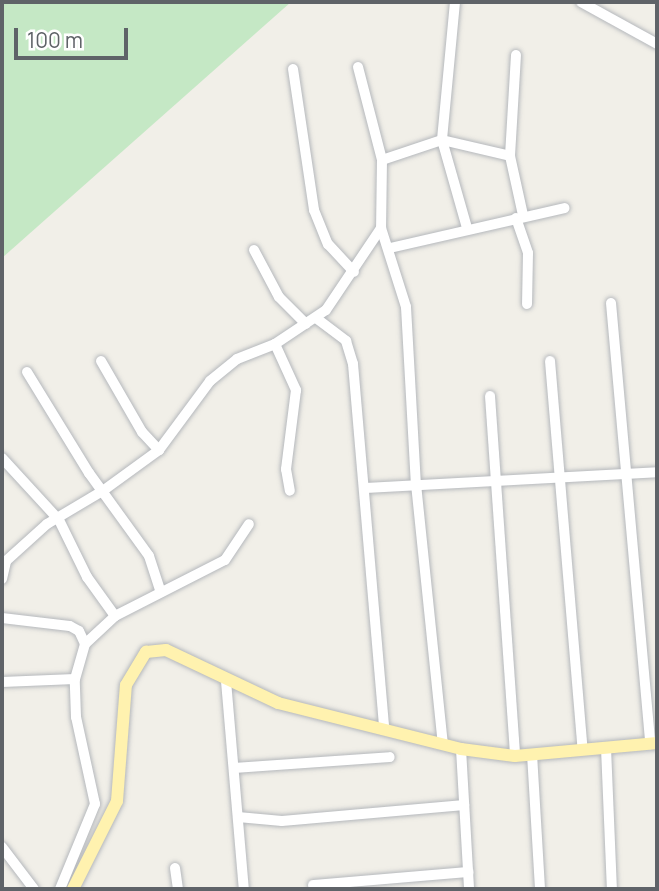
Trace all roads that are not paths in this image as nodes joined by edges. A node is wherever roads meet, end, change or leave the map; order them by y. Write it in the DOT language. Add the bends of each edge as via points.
graph roads {
  1 [pos="455,2"];
  2 [pos="581,2"];
  3 [pos="657,44"];
  4 [pos="516,55"];
  5 [pos="358,67"];
  6 [pos="293,69"];
  7 [pos="442,140"];
  8 [pos="510,156"];
  9 [pos="383,160"];
  10 [pos="564,208"];
  11 [pos="519,217"];
  12 [pos="381,228"];
  13 [pos="467,228"];
  14 [pos="390,248"];
  15 [pos="254,250"];
  16 [pos="354,272"];
  17 [pos="611,303"];
  18 [pos="527,304"];
  19 [pos="316,318"];
  20 [pos="306,324"];
  21 [pos="275,344"];
  22 [pos="101,360"];
  23 [pos="550,361"];
  24 [pos="27,372"];
  25 [pos="489,396"];
  26 [pos="159,450"];
  27 [pos="2,458"];
  28 [pos="657,471"];
  29 [pos="625,473"];
  30 [pos="562,477"];
  31 [pos="497,480"];
  32 [pos="416,484"];
  33 [pos="366,488"];
  34 [pos="104,490"];
  35 [pos="290,491"];
  36 [pos="59,520"];
  37 [pos="249,524"];
  38 [pos="4,560"];
  39 [pos="2,579"];
  40 [pos="161,592"];
  41 [pos="115,616"];
  42 [pos="2,618"];
  43 [pos="85,644"];
  44 [pos="75,679"];
  45 [pos="226,681"];
  46 [pos="2,682"];
  47 [pos="384,728"];
  48 [pos="654,743"];
  49 [pos="443,745"];
  50 [pos="606,748"];
  51 [pos="461,749"];
  52 [pos="583,750"];
  53 [pos="532,754"];
  54 [pos="515,756"];
  55 [pos="390,757"];
  56 [pos="234,768"];
  57 [pos="464,805"];
  58 [pos="238,817"];
  59 [pos="2,847"];
  60 [pos="175,868"];
  61 [pos="468,872"];
  62 [pos="313,885"];
  63 [pos="34,889"];
  64 [pos="60,889"];
  65 [pos="73,889"];
  66 [pos="178,889"];
  67 [pos="244,889"];
  68 [pos="469,889"];
  69 [pos="540,889"];
  70 [pos="612,889"];
  1 -- 7 [label="street"];
  2 -- 3 [label="street"];
  4 -- 8 [label="street"];
  5 -- 9 [label="street"];
  6 -- 16 [label="street" via="314,210 328,244"];
  7 -- 8 [label="street"];
  7 -- 9 [label="street"];
  7 -- 13 [label="street"];
  8 -- 11 [label="street"];
  9 -- 12 [label="street"];
  10 -- 11 [label="street"];
  11 -- 13 [label="street"];
  11 -- 18 [label="street" via="528,253"];
  12 -- 14 [label="street"];
  12 -- 16 [label="street"];
  13 -- 14 [label="street"];
  14 -- 32 [label="street" via="406,307"];
  15 -- 20 [label="street" via="279,297"];
  16 -- 19 [label="street"];
  17 -- 29 [label="street"];
  19 -- 20 [label="street"];
  19 -- 33 [label="street" via="346,341 353,364"];
  20 -- 21 [label="street"];
  21 -- 26 [label="street" via="237,359 210,382"];
  21 -- 35 [label="street" via="296,390 286,469"];
  22 -- 26 [label="street" via="142,432"];
  23 -- 30 [label="street"];
  24 -- 34 [label="street"];
  25 -- 31 [label="street"];
  26 -- 34 [label="street"];
  27 -- 36 [label="street"];
  28 -- 29 [label="street"];
  29 -- 30 [label="street"];
  29 -- 48 [label="street"];
  30 -- 31 [label="street"];
  30 -- 52 [label="street"];
  31 -- 32 [label="street"];
  31 -- 54 [label="street"];
  32 -- 33 [label="street"];
  32 -- 49 [label="street"];
  33 -- 47 [label="street"];
  34 -- 36 [label="street"];
  34 -- 40 [label="street" via="149,556"];
  36 -- 38 [label="street" via="47,524"];
  36 -- 41 [label="street" via="87,578 101,591"];
  37 -- 40 [label="street" via="225,560"];
  38 -- 39 [label="street"];
  40 -- 41 [label="street"];
  41 -- 43 [label="street"];
  42 -- 43 [label="street" via="70,626 79,631"];
  43 -- 44 [label="street"];
  44 -- 46 [label="street"];
  44 -- 64 [label="street" via="80,750 96,793 92,819"];
  45 -- 47 [label="main road" via="278,704"];
  45 -- 56 [label="street"];
  45 -- 65 [label="main road" via="166,650 146,652 139,658 126,685 117,801"];
  47 -- 49 [label="main road"];
  48 -- 50 [label="main road"];
  49 -- 51 [label="main road"];
  50 -- 52 [label="main road"];
  50 -- 70 [label="street"];
  51 -- 54 [label="main road"];
  51 -- 57 [label="street"];
  52 -- 53 [label="main road"];
  53 -- 54 [label="main road"];
  53 -- 69 [label="street"];
  55 -- 56 [label="street"];
  56 -- 58 [label="street"];
  57 -- 58 [label="street" via="282,821"];
  57 -- 61 [label="street"];
  58 -- 67 [label="street"];
  59 -- 63 [label="street"];
  60 -- 66 [label="street"];
  61 -- 62 [label="street"];
  61 -- 68 [label="street"];
}
